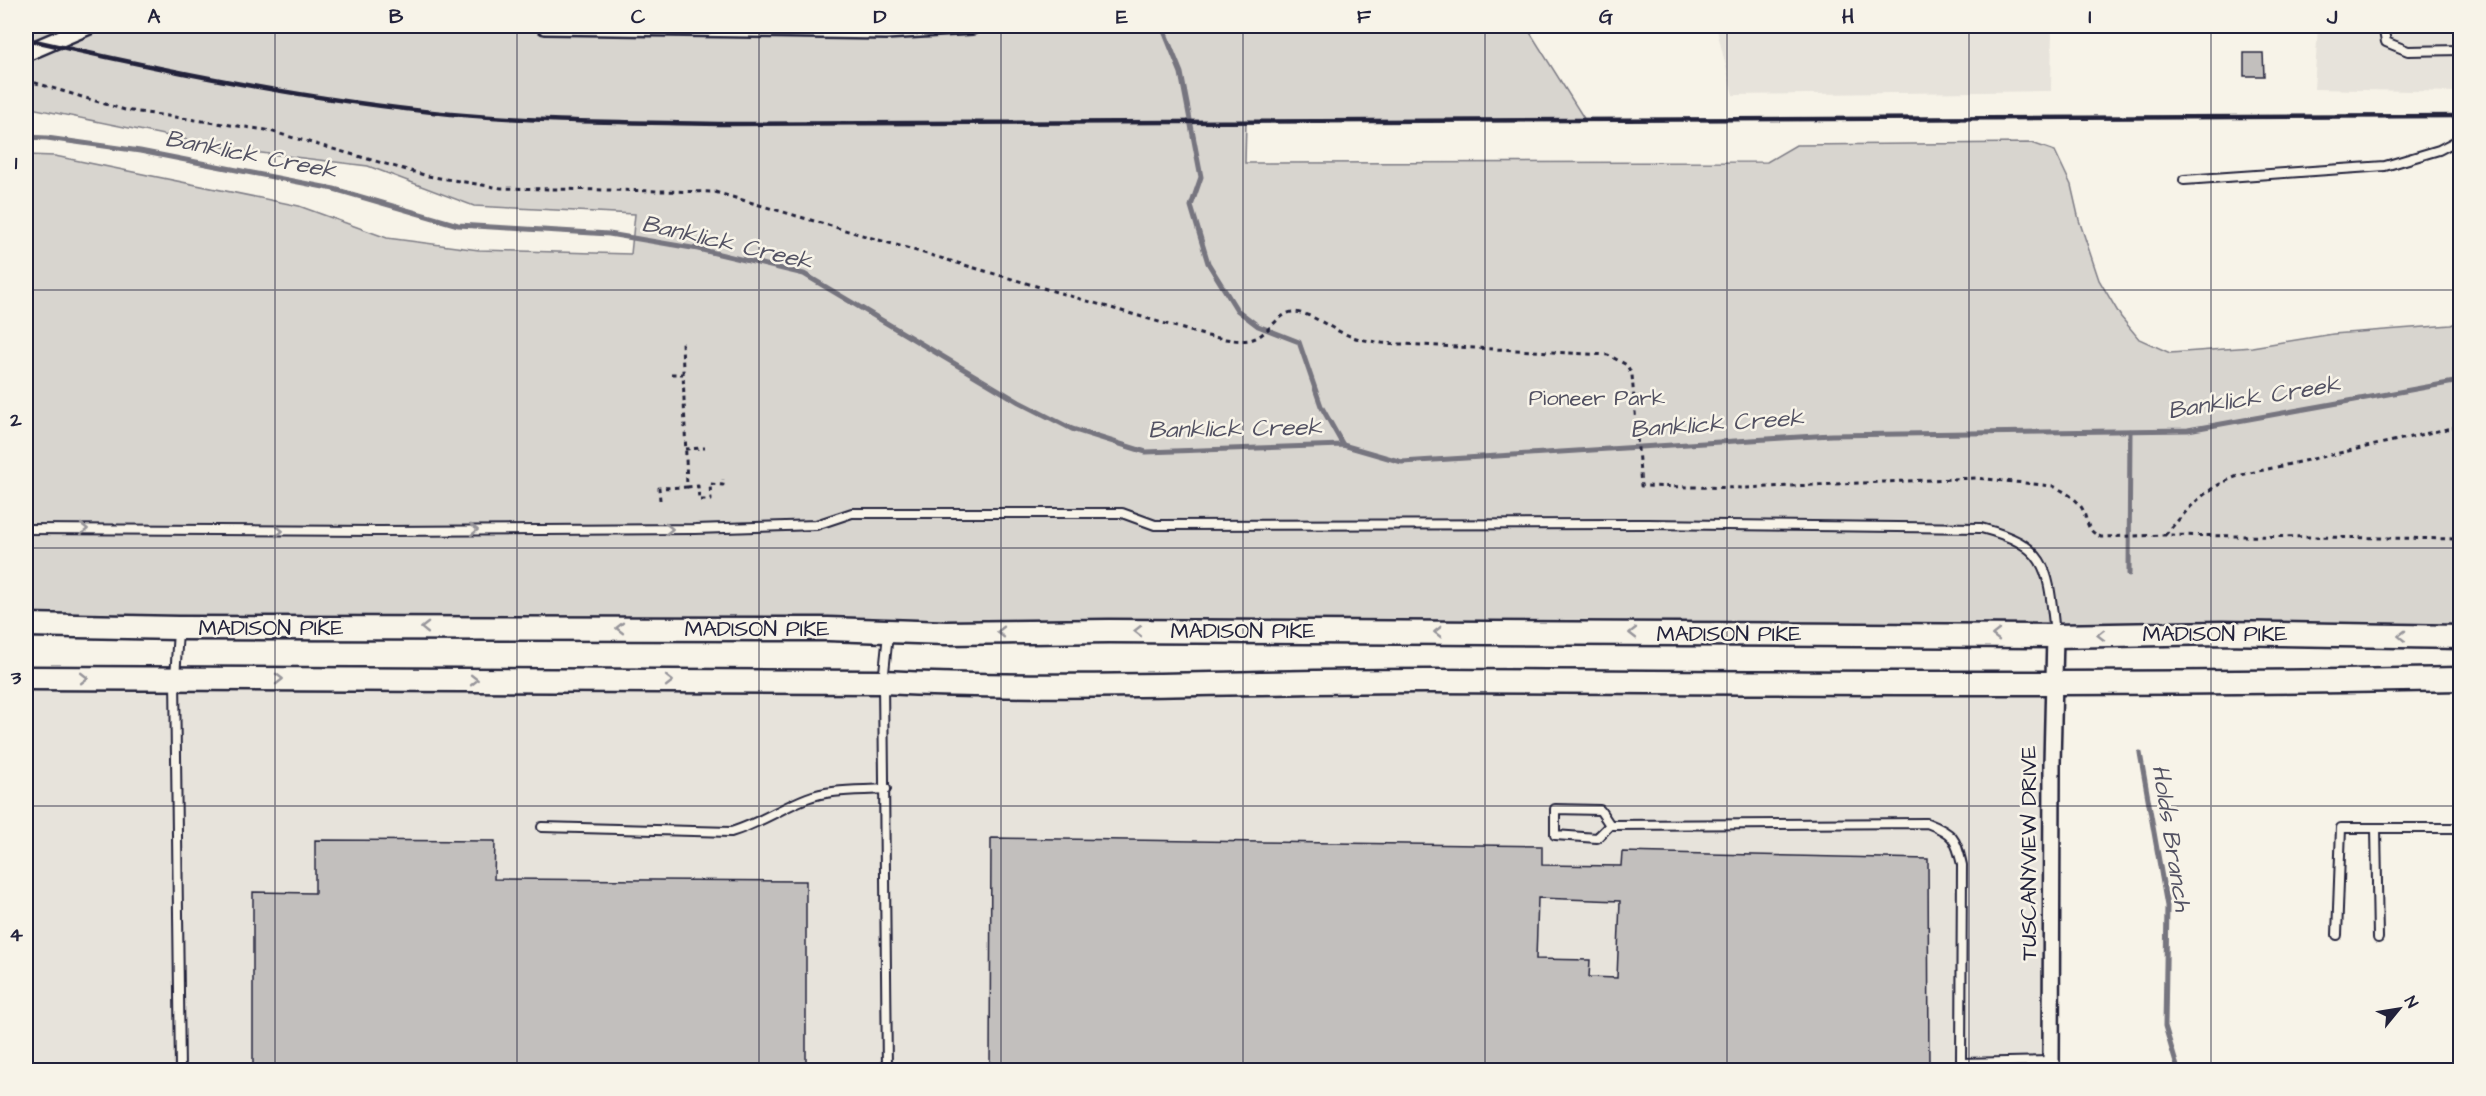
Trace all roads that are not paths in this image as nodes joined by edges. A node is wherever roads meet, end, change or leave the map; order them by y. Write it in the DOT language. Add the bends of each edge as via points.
graph roads {
  1 [pos="89,26"];
  2 [pos="544,26"];
  3 [pos="972,26"];
  4 [pos="2383,26"];
  5 [pos="2460,50"];
  6 [pos="26,53"];
  7 [pos="2460,139"];
  8 [pos="2184,180"];
  9 [pos="26,529"];
  10 [pos="26,626"];
  11 [pos="178,628"];
  12 [pos="888,630"];
  13 [pos="2055,636"];
  14 [pos="2460,637"];
  15 [pos="26,678"];
  16 [pos="175,678"];
  17 [pos="2460,679"];
  18 [pos="883,682"];
  19 [pos="2053,683"];
  20 [pos="885,789"];
  21 [pos="1610,825"];
  22 [pos="542,827"];
  23 [pos="2376,828"];
  24 [pos="2460,828"];
  25 [pos="2337,934"];
  26 [pos="2378,938"];
  27 [pos="2051,1066"];
  28 [pos="180,1071"];
  29 [pos="886,1071"];
  1 -- 6 [label="street"];
  2 -- 3 [label="street" via="886,31"];
  4 -- 5 [label="lane" via="2386,42 2408,51"];
  7 -- 8 [label="lane" via="2439,150 2385,166"];
  9 -- 13 [label="lane, one-way" via="695,529 816,525 852,513 1122,513 1155,525 1981,528 2009,536 2030,549 2043,567 2050,586"];
  10 -- 11 [label="main road, MADISON PIKE"];
  12 -- 11 [label="main road, MADISON PIKE, one-way"];
  11 -- 16 [label="lane"];
  13 -- 12 [label="main road, MADISON PIKE, one-way"];
  12 -- 18 [label="lane"];
  14 -- 13 [label="main road, MADISON PIKE, one-way" via="2222,633"];
  13 -- 19 [label="street, TUSCANYVIEW DRIVE"];
  15 -- 16 [label="main road, one-way"];
  16 -- 18 [label="main road, one-way"];
  16 -- 28 [label="lane"];
  17 -- 19 [label="main road"];
  18 -- 19 [label="main road" via="963,686 1421,681"];
  18 -- 20 [label="lane"];
  19 -- 27 [label="street, TUSCANYVIEW DRIVE"];
  20 -- 22 [label="lane" via="807,798 754,825 731,832"];
  20 -- 29 [label="lane"];
  21 -- 21 [label="lane" via="1597,838 1555,835 1555,809 1600,810"];
  21 -- 27 [label="lane" via="1927,823 1948,831 1958,845 1962,865 1961,1063"];
  23 -- 24 [label="lane"];
  23 -- 25 [label="lane" via="2341,828"];
  23 -- 26 [label="lane"];
}
